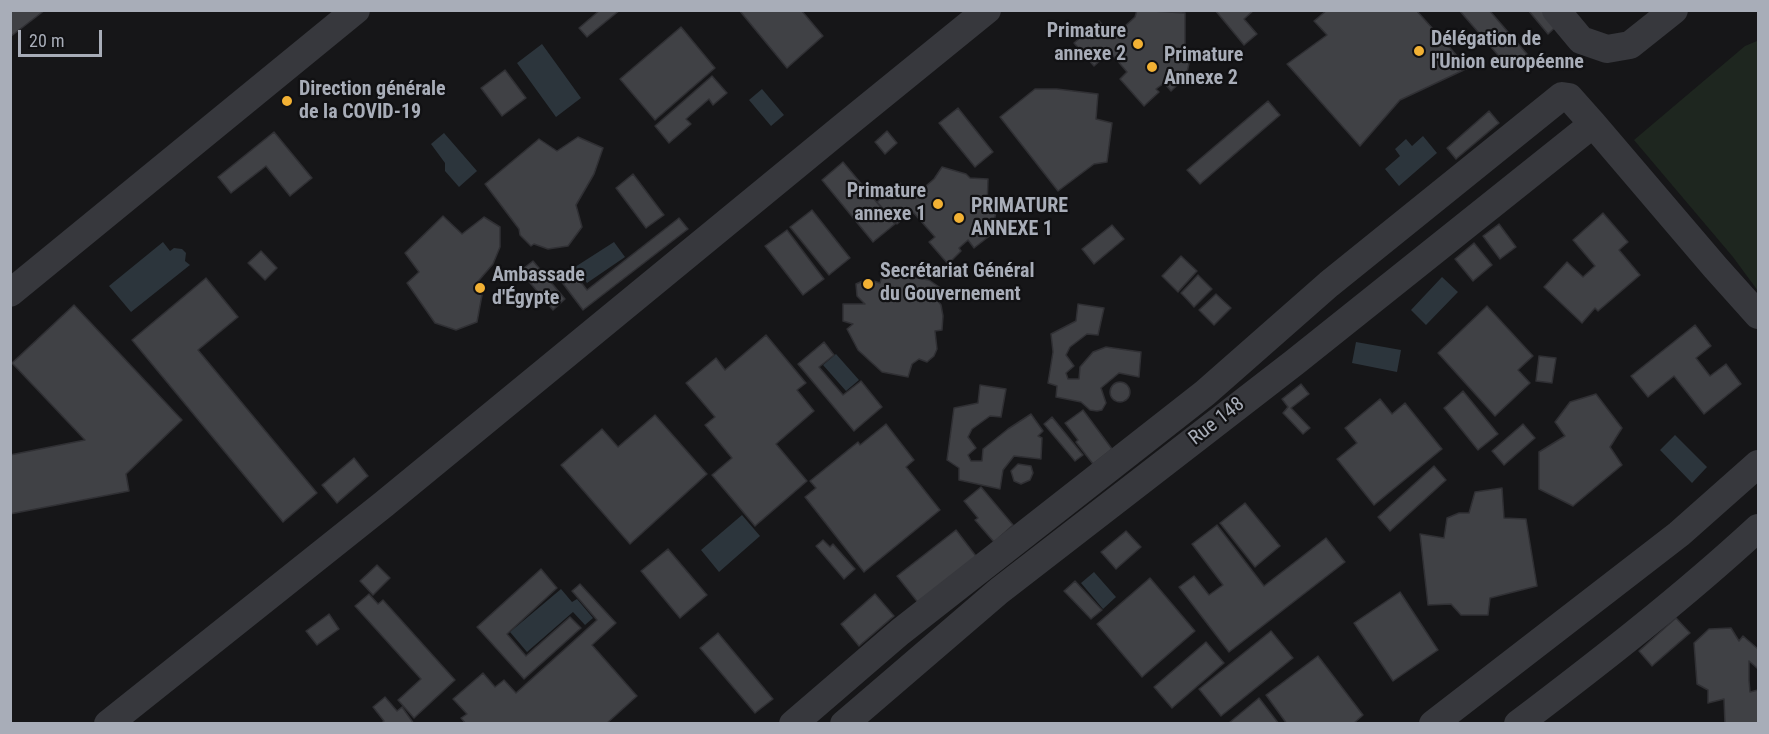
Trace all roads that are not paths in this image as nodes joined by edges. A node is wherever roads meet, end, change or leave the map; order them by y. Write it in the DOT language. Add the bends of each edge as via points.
graph roads {
  1 [pos="356,10"];
  2 [pos="987,10"];
  3 [pos="1557,10"];
  4 [pos="1674,10"];
  5 [pos="1593,124"];
  6 [pos="10,293"];
  7 [pos="1758,315"];
  8 [pos="1758,464"];
  9 [pos="1085,487"];
  10 [pos="1104,510"];
  11 [pos="1758,528"];
  12 [pos="108,723"];
  13 [pos="793,723"];
  14 [pos="844,723"];
  15 [pos="1433,723"];
  16 [pos="1518,723"];
  1 -- 6 [label="street"];
  2 -- 12 [label="street" via="384,504"];
  3 -- 4 [label="street" via="1581,40 1607,49 1630,45"];
  5 -- 7 [label="street"];
  5 -- 9 [label="street" via="1569,98 1562,96 1556,100 1329,284 1205,393"];
  5 -- 10 [label="street, Rue 148"];
  8 -- 15 [label="street" via="1679,534"];
  9 -- 10 [label="street"];
  9 -- 13 [label="street" via="900,632"];
  10 -- 14 [label="street, Rue 148" via="999,591"];
  11 -- 16 [label="street" via="1626,642"];
}
